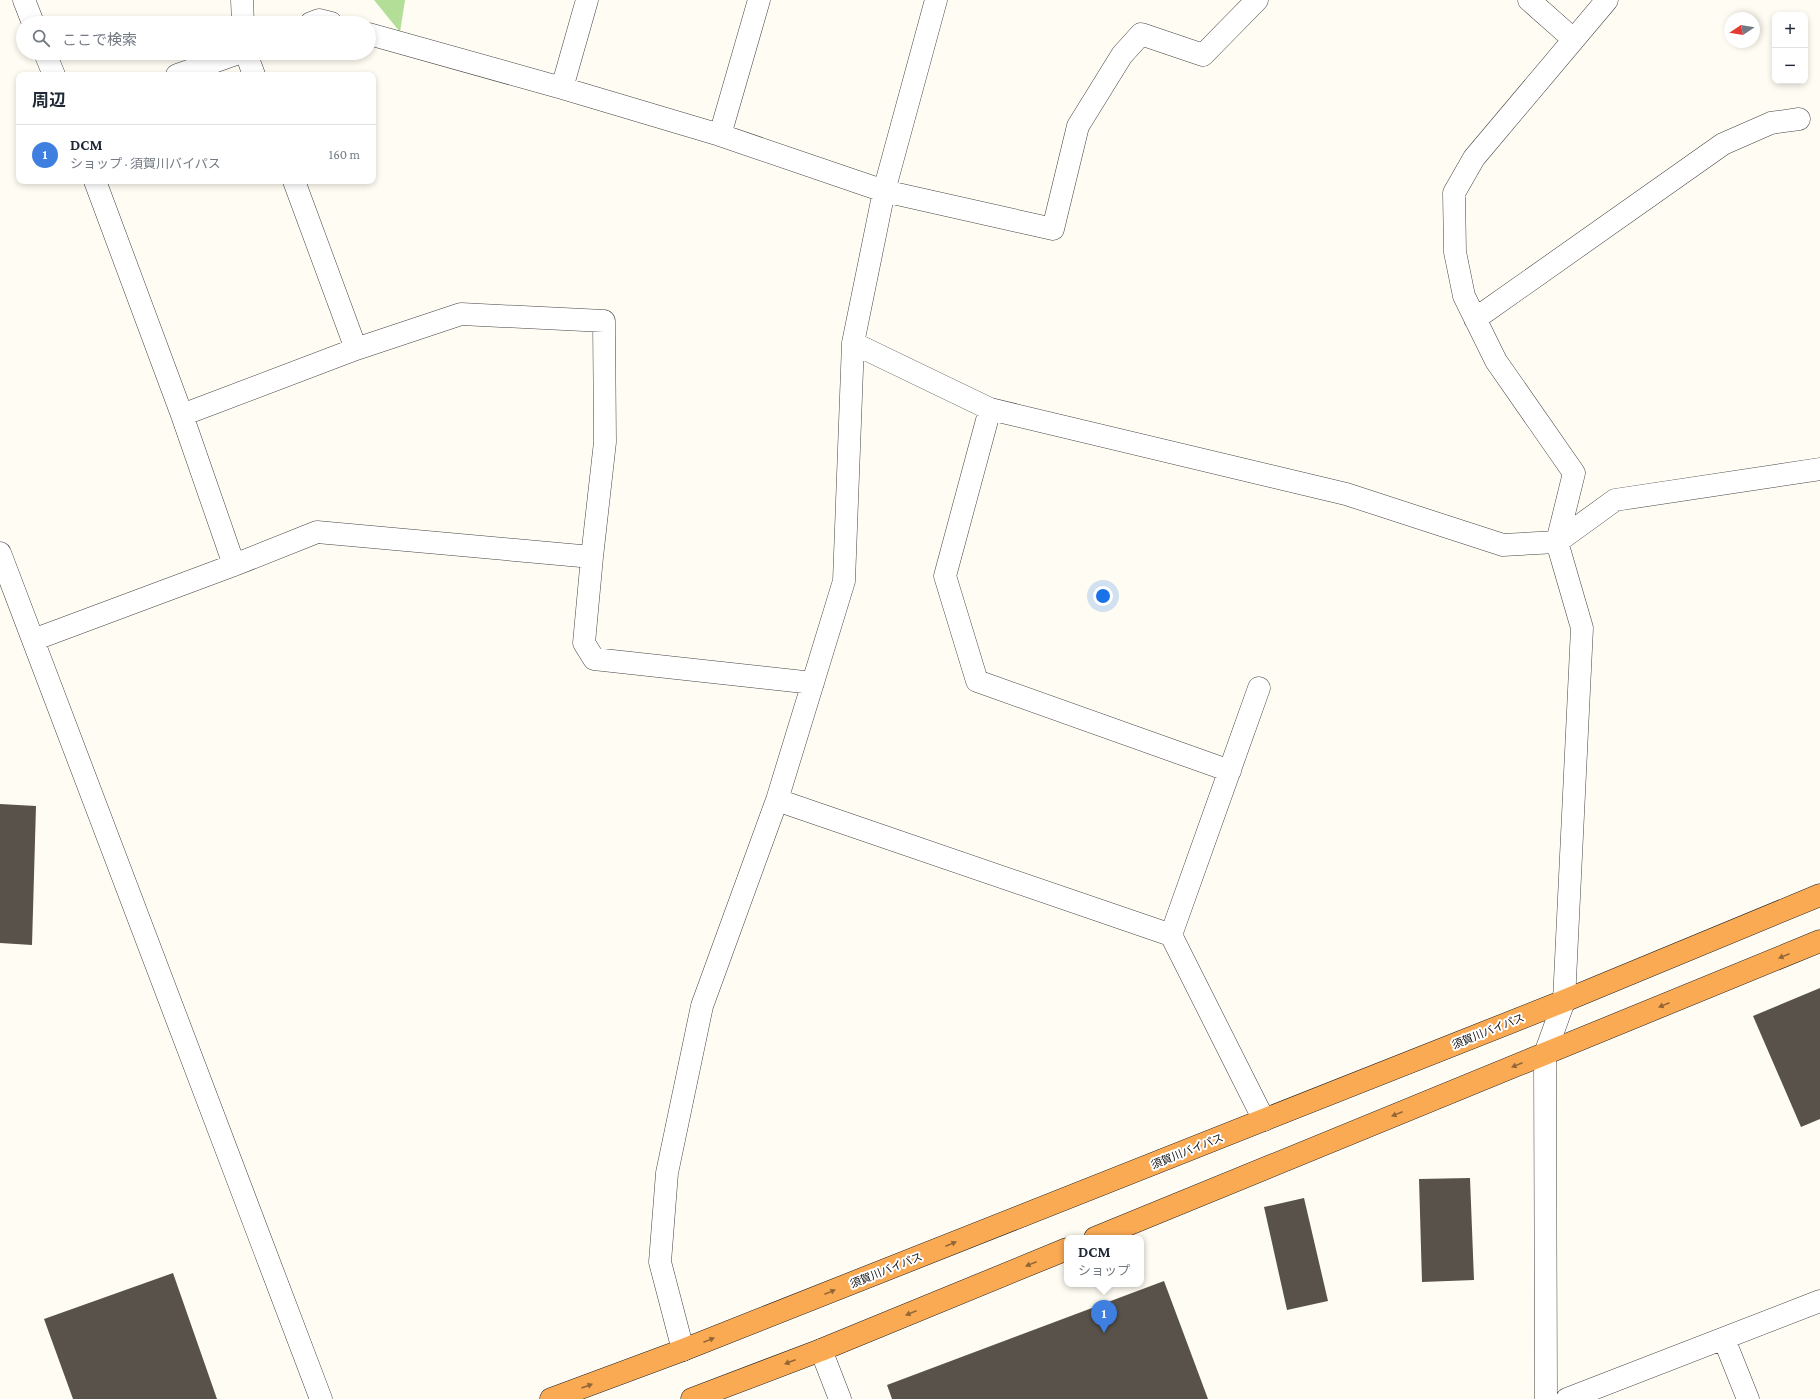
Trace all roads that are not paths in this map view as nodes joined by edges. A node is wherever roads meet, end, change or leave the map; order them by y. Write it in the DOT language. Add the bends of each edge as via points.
graph roads {
  1 [pos="24,0"];
  2 [pos="242,0"];
  3 [pos="587,0"];
  4 [pos="759,0"];
  5 [pos="936,0"];
  6 [pos="1257,0"];
  7 [pos="1529,0"];
  8 [pos="1607,0"];
  9 [pos="30,16"];
  10 [pos="243,16"];
  11 [pos="376,36"];
  12 [pos="1573,39"];
  13 [pos="48,60"];
  14 [pos="219,60"];
  15 [pos="249,60"];
  16 [pos="53,72"];
  17 [pos="185,72"];
  18 [pos="253,72"];
  19 [pos="562,88"];
  20 [pos="1799,119"];
  21 [pos="720,135"];
  22 [pos="96,184"];
  23 [pos="295,184"];
  24 [pos="884,191"];
  25 [pos="1475,319"];
  26 [pos="853,343"];
  27 [pos="356,349"];
  28 [pos="990,409"];
  29 [pos="182,415"];
  30 [pos="1820,469"];
  31 [pos="1557,542"];
  32 [pos="0,553"];
  33 [pos="592,557"];
  34 [pos="234,565"];
  35 [pos="33,640"];
  36 [pos="813,682"];
  37 [pos="1259,688"];
  38 [pos="1230,771"];
  39 [pos="777,800"];
  40 [pos="1820,895"];
  41 [pos="1172,935"];
  42 [pos="1820,941"];
  43 [pos="1564,1001"];
  44 [pos="1545,1054"];
  45 [pos="1264,1120"];
  46 [pos="1102,1235"];
  47 [pos="1064,1251"];
  48 [pos="1820,1301"];
  49 [pos="1724,1340"];
  50 [pos="683,1350"];
  51 [pos="821,1350"];
  52 [pos="321,1399"];
  53 [pos="551,1399"];
  54 [pos="692,1399"];
  55 [pos="840,1399"];
  56 [pos="1546,1399"];
  57 [pos="1567,1399"];
  58 [pos="1748,1399"];
  1 -- 9 [label="street"];
  2 -- 10 [label="street"];
  3 -- 19 [label="street"];
  4 -- 21 [label="street"];
  5 -- 24 [label="street"];
  6 -- 24 [label="street" via="1203,55 1140,34 1122,55 1078,126 1053,229"];
  7 -- 12 [label="street"];
  8 -- 12 [label="street"];
  11 -- 19 [label="street"];
  12 -- 25 [label="street" via="1474,158 1454,193 1455,252 1464,296"];
  13 -- 16 [label="street"];
  14 -- 17 [label="street"];
  15 -- 18 [label="street"];
  19 -- 21 [label="street"];
  20 -- 25 [label="street" via="1771,124 1722,144"];
  21 -- 24 [label="street"];
  22 -- 29 [label="street"];
  23 -- 27 [label="street"];
  24 -- 26 [label="street"];
  25 -- 31 [label="street" via="1496,361 1574,473"];
  26 -- 28 [label="street"];
  26 -- 36 [label="street" via="844,581"];
  27 -- 29 [label="street"];
  27 -- 33 [label="street" via="461,314 604,321 605,442"];
  28 -- 31 [label="street" via="1346,494 1503,545"];
  28 -- 38 [label="street" via="945,576 977,681"];
  29 -- 34 [label="street"];
  30 -- 31 [label="street" via="1615,500"];
  31 -- 43 [label="street" via="1582,628"];
  32 -- 35 [label="street"];
  33 -- 34 [label="street" via="317,532"];
  33 -- 36 [label="street" via="584,643 594,659"];
  34 -- 35 [label="street"];
  35 -- 52 [label="street"];
  36 -- 39 [label="street"];
  37 -- 38 [label="street"];
  38 -- 41 [label="street"];
  39 -- 41 [label="street"];
  39 -- 50 [label="street" via="702,1006 667,1173 660,1262"];
  40 -- 43 [label="highway, 須賀川バイパス"];
  41 -- 45 [label="street"];
  42 -- 44 [label="highway, one-way"];
  43 -- 44 [label="street"];
  43 -- 45 [label="highway, 須賀川バイパス"];
  44 -- 46 [label="highway, one-way"];
  44 -- 56 [label="street"];
  50 -- 45 [label="highway, 須賀川バイパス, one-way"];
  47 -- 51 [label="highway, one-way"];
  48 -- 49 [label="street"];
  49 -- 57 [label="street"];
  49 -- 58 [label="street"];
  53 -- 50 [label="highway, 須賀川バイパス, one-way"];
  51 -- 54 [label="highway, one-way"];
  51 -- 55 [label="street"];
}
